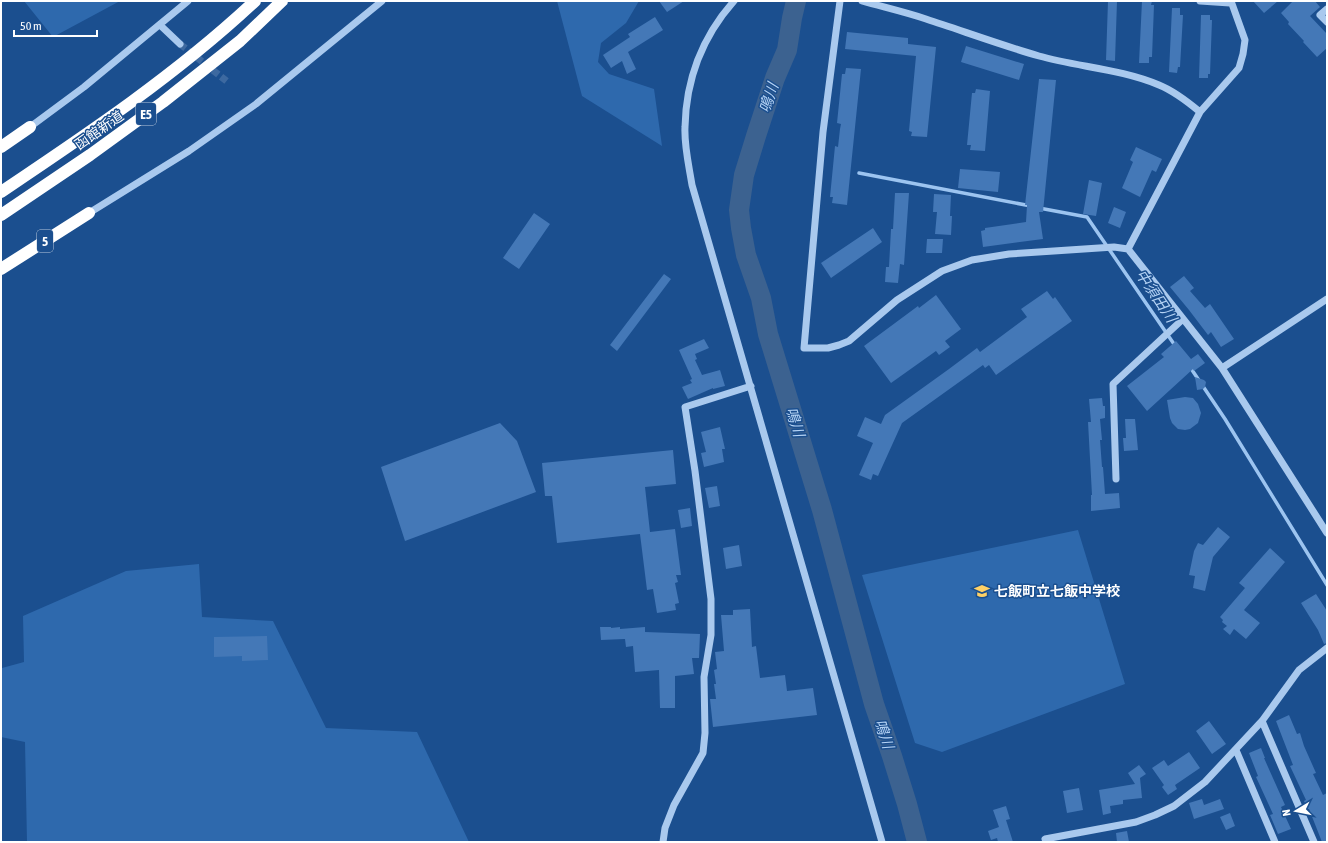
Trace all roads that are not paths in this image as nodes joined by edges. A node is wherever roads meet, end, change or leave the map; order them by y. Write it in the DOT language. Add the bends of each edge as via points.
graph roads {
  1 [pos="188,1"];
  2 [pos="255,1"];
  3 [pos="282,1"];
  4 [pos="382,1"];
  5 [pos="734,1"];
  6 [pos="840,1"];
  7 [pos="862,1"];
  8 [pos="1200,1"];
  9 [pos="1230,2"];
  10 [pos="1327,9"];
  11 [pos="1327,22"];
  12 [pos="160,25"];
  13 [pos="180,44"];
  14 [pos="1200,112"];
  15 [pos="30,127"];
  16 [pos="1,147"];
  17 [pos="1,192"];
  18 [pos="89,213"];
  19 [pos="1,214"];
  20 [pos="1128,249"];
  21 [pos="1,269"];
  22 [pos="1327,300"];
  23 [pos="1183,320"];
  24 [pos="1222,368"];
  25 [pos="751,386"];
  26 [pos="1116,479"];
  27 [pos="1327,533"];
  28 [pos="1327,648"];
  29 [pos="1262,721"];
  30 [pos="1236,750"];
  31 [pos="663,842"];
  32 [pos="882,842"];
  33 [pos="1046,842"];
  34 [pos="1275,842"];
  35 [pos="1314,842"];
  1 -- 12 [label="street"];
  2 -- 17 [label="highway, 函館新道 / E5" via="154,86"];
  3 -- 19 [label="highway, 函館新道 / E5" via="240,40 163,102 90,155"];
  4 -- 18 [label="street" via="256,104 189,151"];
  5 -- 25 [label="street" via="707,37 700,54 690,83 685,127 692,185"];
  6 -- 20 [label="street" via="823,132 804,348 828,348 849,341 907,293 942,271 972,260 1009,254 1114,247"];
  7 -- 14 [label="street" via="1039,56 1132,76 1161,86"];
  8 -- 9 [label="street"];
  9 -- 14 [label="street" via="1245,40 1243,54 1239,68"];
  10 -- 11 [label="street" via="1320,15"];
  12 -- 13 [label="street"];
  12 -- 15 [label="street"];
  14 -- 20 [label="street"];
  15 -- 16 [label="highway"];
  18 -- 21 [label="highway, 5"];
  20 -- 23 [label="street"];
  22 -- 24 [label="street"];
  23 -- 24 [label="street"];
  23 -- 26 [label="street" via="1113,384"];
  24 -- 27 [label="street"];
  25 -- 31 [label="street" via="684,407 695,471 711,600 711,635 704,677 703,753 674,805 665,828"];
  25 -- 32 [label="street"];
  28 -- 29 [label="street" via="1298,670"];
  29 -- 30 [label="street"];
  29 -- 35 [label="street"];
  30 -- 33 [label="street" via="1205,782 1174,806 1136,822 1045,839"];
  30 -- 34 [label="street"];
}
